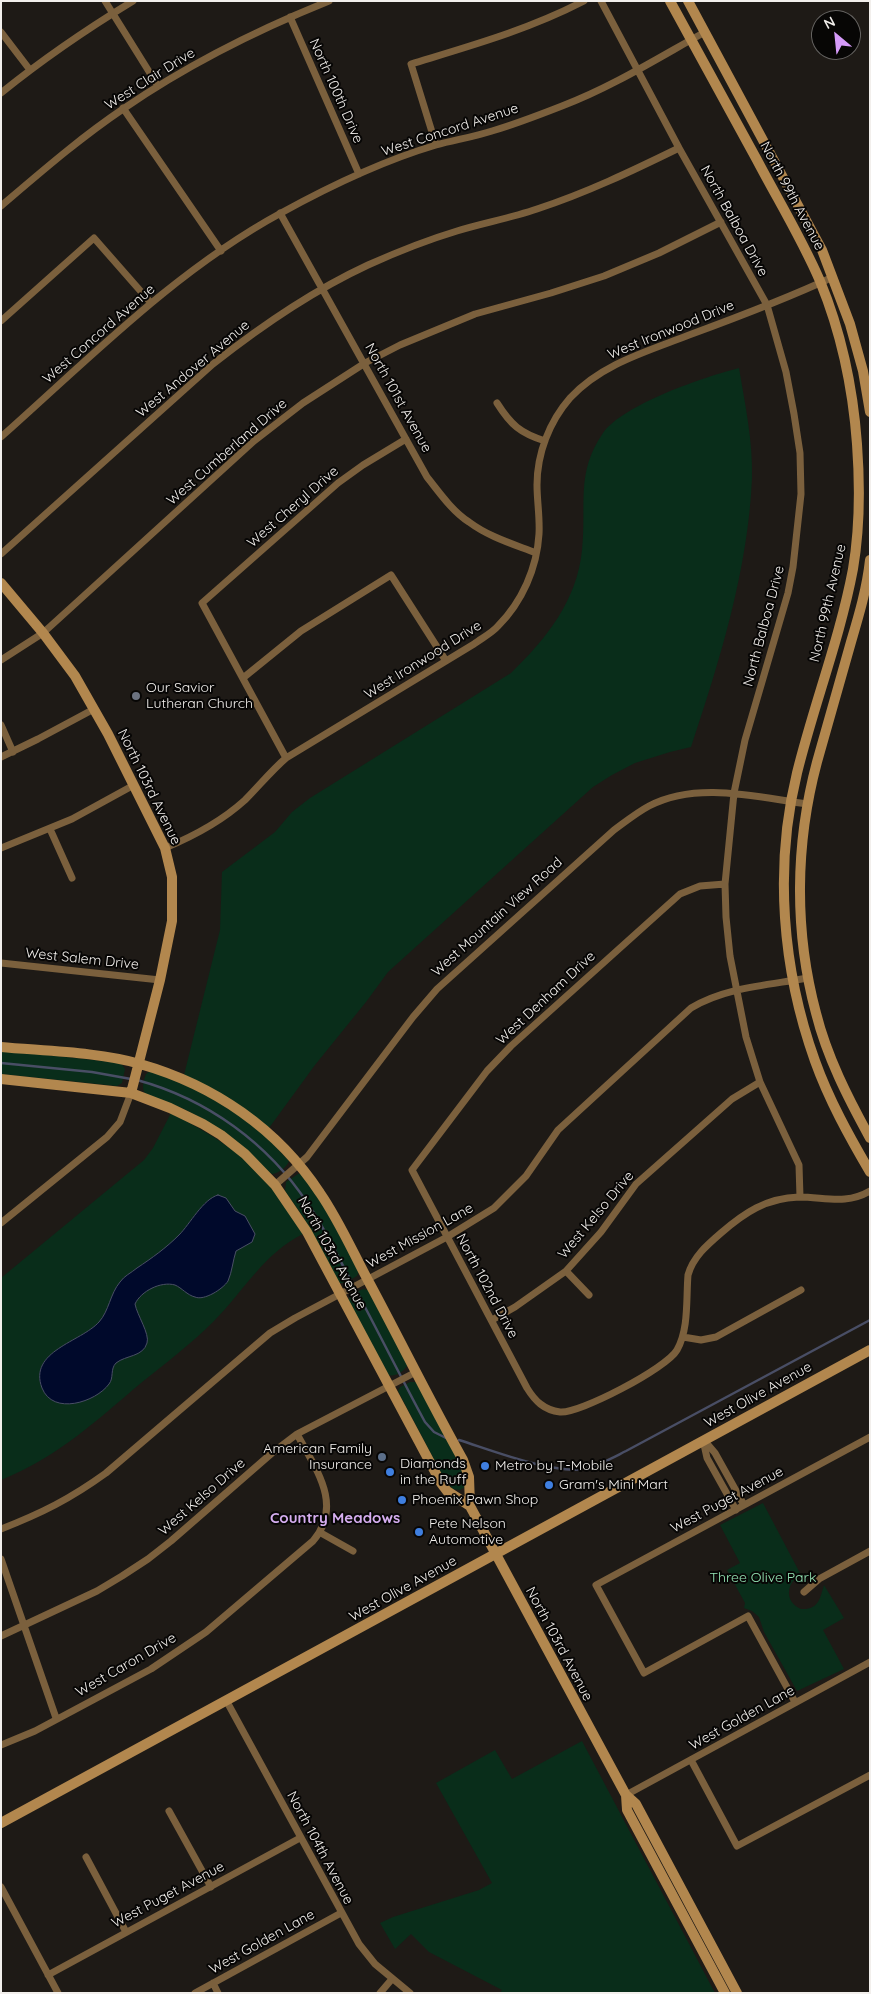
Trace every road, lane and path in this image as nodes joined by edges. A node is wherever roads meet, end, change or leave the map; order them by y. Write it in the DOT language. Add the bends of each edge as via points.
graph roads {
  1 [pos="106,1"];
  2 [pos="133,1"];
  3 [pos="329,1"];
  4 [pos="584,1"];
  5 [pos="601,1"];
  6 [pos="670,1"];
  7 [pos="688,1"];
  8 [pos="113,13"];
  9 [pos="290,17"];
  10 [pos="1,32"];
  11 [pos="705,32"];
  12 [pos="691,40"];
  13 [pos="30,70"];
  14 [pos="638,70"];
  15 [pos="158,86"];
  16 [pos="1,93"];
  17 [pos="123,108"];
  18 [pos="436,145"];
  19 [pos="679,148"];
  20 [pos="359,174"];
  21 [pos="1,206"];
  22 [pos="280,213"];
  23 [pos="721,222"];
  24 [pos="221,251"];
  25 [pos="833,277"];
  26 [pos="820,283"];
  27 [pos="324,288"];
  28 [pos="151,303"];
  29 [pos="767,305"];
  30 [pos="1,321"];
  31 [pos="365,363"];
  32 [pos="497,403"];
  33 [pos="870,412"];
  34 [pos="1,437"];
  35 [pos="406,439"];
  36 [pos="545,441"];
  37 [pos="536,553"];
  38 [pos="1,554"];
  39 [pos="870,560"];
  40 [pos="1,583"];
  41 [pos="845,600"];
  42 [pos="862,604"];
  43 [pos="43,633"];
  44 [pos="1,660"];
  45 [pos="446,661"];
  46 [pos="243,678"];
  47 [pos="94,709"];
  48 [pos="1,725"];
  49 [pos="13,752"];
  50 [pos="1,757"];
  51 [pos="286,758"];
  52 [pos="134,785"];
  53 [pos="734,794"];
  54 [pos="791,802"];
  55 [pos="807,804"];
  56 [pos="50,829"];
  57 [pos="1,848"];
  58 [pos="165,848"];
  59 [pos="72,878"];
  60 [pos="725,884"];
  61 [pos="1,963"];
  62 [pos="808,978"];
  63 [pos="160,980"];
  64 [pos="793,980"];
  65 [pos="736,990"];
  66 [pos="1,1047"];
  67 [pos="138,1063"];
  68 [pos="1,1079"];
  69 [pos="760,1082"];
  70 [pos="131,1093"];
  71 [pos="870,1138"];
  72 [pos="300,1165"];
  73 [pos="412,1170"];
  74 [pos="870,1172"];
  75 [pos="275,1185"];
  76 [pos="870,1191"];
  77 [pos="800,1197"];
  78 [pos="1,1223"];
  79 [pos="447,1238"];
  80 [pos="566,1271"];
  81 [pos="368,1280"];
  82 [pos="801,1290"];
  83 [pos="340,1294"];
  84 [pos="589,1295"];
  85 [pos="492,1320"];
  86 [pos="683,1337"];
  87 [pos="870,1350"];
  88 [pos="416,1372"];
  89 [pos="389,1386"];
  90 [pos="297,1434"];
  91 [pos="870,1437"];
  92 [pos="704,1440"];
  93 [pos="744,1505"];
  94 [pos="470,1506"];
  95 [pos="736,1510"];
  96 [pos="1,1529"];
  97 [pos="321,1533"];
  98 [pos="354,1551"];
  99 [pos="870,1551"];
  100 [pos="496,1554"];
  101 [pos="1,1559"];
  102 [pos="804,1592"];
  103 [pos="24,1626"];
  104 [pos="1,1636"];
  105 [pos="870,1662"];
  106 [pos="226,1700"];
  107 [pos="795,1702"];
  108 [pos="56,1718"];
  109 [pos="1,1745"];
  110 [pos="691,1760"];
  111 [pos="870,1774"];
  112 [pos="626,1795"];
  113 [pos="169,1811"];
  114 [pos="1,1823"];
  115 [pos="300,1838"];
  116 [pos="86,1857"];
  117 [pos="1,1887"];
  118 [pos="211,1887"];
  119 [pos="341,1913"];
  120 [pos="126,1932"];
  121 [pos="48,1974"];
  122 [pos="392,1979"];
  123 [pos="213,1983"];
  124 [pos="58,1993"];
  125 [pos="195,1993"];
  126 [pos="218,1993"];
  127 [pos="380,1993"];
  128 [pos="410,1993"];
  129 [pos="725,1993"];
  130 [pos="737,1993"];
  1 -- 8 [label="street"];
  2 -- 8 [label="street"];
  3 -- 9 [label="street, West Clair Drive"];
  4 -- 18 [label="street" via="522,30 411,64"];
  5 -- 14 [label="street, North Balboa Drive"];
  6 -- 12 [label="main road, North 99th Avenue"];
  7 -- 11 [label="main road, North 99th Avenue"];
  8 -- 13 [label="street"];
  8 -- 15 [label="street"];
  9 -- 15 [label="street, West Clair Drive"];
  9 -- 20 [label="street, North 100th Drive"];
  10 -- 13 [label="street"];
  11 -- 12 [label="street, West Concord Avenue"];
  11 -- 25 [label="main road, North 99th Avenue" via="808,222"];
  12 -- 14 [label="street, West Concord Avenue"];
  12 -- 26 [label="main road, North 99th Avenue" via="791,223"];
  13 -- 16 [label="street"];
  14 -- 18 [label="street, West Concord Avenue" via="564,106 492,131"];
  14 -- 19 [label="street, North Balboa Drive"];
  15 -- 17 [label="street, West Clair Drive"];
  17 -- 21 [label="street, West Clair Drive"];
  17 -- 24 [label="street"];
  18 -- 20 [label="street, West Concord Avenue"];
  19 -- 23 [label="street, North Balboa Drive"];
  19 -- 27 [label="street, West Andover Avenue" via="590,190 536,210 413,246"];
  20 -- 22 [label="street, West Concord Avenue"];
  22 -- 24 [label="street, West Concord Avenue"];
  22 -- 27 [label="street, North 101st Avenue"];
  23 -- 29 [label="street, North Balboa Drive"];
  23 -- 31 [label="street, West Cumberland Drive" via="604,276 475,314"];
  24 -- 28 [label="street, West Concord Avenue"];
  25 -- 26 [label="street, West Ironwood Drive"];
  25 -- 33 [label="main road, North 99th Avenue" via="863,371"];
  26 -- 29 [label="street, West Ironwood Drive"];
  26 -- 41 [label="main road, North 99th Avenue" via="843,354 857,443 857,530"];
  27 -- 31 [label="street, North 101st Avenue"];
  27 -- 38 [label="street, West Andover Avenue" via="245,338 213,364"];
  28 -- 30 [label="street" via="94,238"];
  28 -- 34 [label="street, West Concord Avenue"];
  29 -- 36 [label="street, West Ironwood Drive" via="602,372 570,398"];
  29 -- 53 [label="street, North Balboa Drive" via="794,414 800,453 801,494 798,538 788,593 745,740"];
  31 -- 35 [label="street, North 101st Avenue"];
  31 -- 43 [label="street, West Cumberland Drive" via="303,403 254,441"];
  32 -- 36 [label="street" via="519,430"];
  35 -- 37 [label="street, North 101st Avenue" via="426,477 452,508 492,536"];
  35 -- 46 [label="street, West Cheryl Drive" via="338,483 202,603"];
  36 -- 37 [label="street, West Ironwood Drive" via="537,484 539,534"];
  37 -- 45 [label="street, West Ironwood Drive" via="526,587 498,627"];
  39 -- 42 [label="main road"];
  40 -- 43 [label="main road, North 103rd Avenue"];
  41 -- 42 [label="main road"];
  41 -- 54 [label="main road, North 99th Avenue"];
  42 -- 55 [label="main road"];
  43 -- 44 [label="street, West Cumberland Drive"];
  43 -- 47 [label="main road, North 103rd Avenue" via="75,676"];
  45 -- 46 [label="street" via="391,575 301,631"];
  45 -- 51 [label="street, West Ironwood Drive"];
  46 -- 51 [label="street"];
  47 -- 49 [label="street"];
  47 -- 52 [label="main road, North 103rd Avenue"];
  48 -- 49 [label="street"];
  49 -- 50 [label="street"];
  51 -- 58 [label="street, West Ironwood Drive" via="229,813 194,835"];
  52 -- 56 [label="street"];
  52 -- 58 [label="main road, North 103rd Avenue"];
  53 -- 54 [label="street, West Mountain View Road"];
  53 -- 60 [label="street, North Balboa Drive"];
  53 -- 72 [label="street, West Mountain View Road" via="675,796 650,806 614,830 425,1002"];
  54 -- 55 [label="street, West Mountain View Road"];
  54 -- 64 [label="main road, North 99th Avenue" via="784,876 785,922"];
  55 -- 62 [label="main road" via="800,896"];
  56 -- 57 [label="street"];
  56 -- 59 [label="street"];
  58 -- 63 [label="main road, North 103rd Avenue" via="172,877 173,906"];
  60 -- 65 [label="street, North Balboa Drive"];
  60 -- 73 [label="street, West Denham Drive" via="700,886 680,894 511,1046 487,1071"];
  61 -- 63 [label="street, West Salem Drive"];
  62 -- 64 [label="street, West Mission Lane"];
  62 -- 71 [label="main road" via="832,1060"];
  63 -- 67 [label="main road, North 103rd Avenue"];
  64 -- 65 [label="street, West Mission Lane"];
  64 -- 74 [label="main road, North 99th Avenue" via="815,1062"];
  65 -- 69 [label="street, North Balboa Drive"];
  65 -- 79 [label="street, West Mission Lane" via="713,996 691,1008 558,1130 508,1196"];
  66 -- 67 [label="main road"];
  67 -- 70 [label="main road, North 103rd Avenue"];
  67 -- 72 [label="main road, North 103rd Avenue" via="183,1078 222,1099 260,1126"];
  68 -- 70 [label="main road"];
  69 -- 77 [label="street, North Balboa Drive" via="799,1166"];
  69 -- 80 [label="street, West Kelso Drive" via="732,1099 636,1184 601,1232"];
  70 -- 75 [label="main road, North 103rd Avenue" via="170,1108 221,1135"];
  70 -- 78 [label="street" via="120,1122 107,1137"];
  72 -- 75 [label="street, West Mountain View Road"];
  72 -- 81 [label="main road, North 103rd Avenue" via="330,1209"];
  73 -- 79 [label="street, North 102nd Drive"];
  75 -- 83 [label="main road, North 103rd Avenue" via="307,1232"];
  76 -- 77 [label="street" via="841,1200"];
  77 -- 86 [label="street" via="774,1200 752,1209 702,1250 688,1275"];
  79 -- 81 [label="street, West Mission Lane"];
  79 -- 85 [label="street, North 102nd Drive"];
  80 -- 84 [label="street"];
  80 -- 85 [label="street, West Kelso Drive"];
  81 -- 83 [label="street, West Mission Lane"];
  81 -- 88 [label="main road, North 103rd Avenue"];
  82 -- 86 [label="street" via="716,1337 702,1340"];
  83 -- 89 [label="main road, North 103rd Avenue"];
  83 -- 96 [label="street, West Mission Lane" via="270,1333 106,1472 68,1500"];
  85 -- 86 [label="street, North 102nd Drive" via="526,1388 546,1409 562,1412 580,1409 665,1364 676,1353"];
  87 -- 92 [label="main road, West Olive Avenue"];
  88 -- 89 [label="street, West Kelso Drive"];
  88 -- 94 [label="main road, North 103rd Avenue" via="467,1469"];
  89 -- 90 [label="street, West Kelso Drive"];
  89 -- 94 [label="main road, North 103rd Avenue" via="441,1483"];
  90 -- 97 [label="street" via="326,1494 327,1511"];
  90 -- 103 [label="street, West Kelso Drive" via="148,1559 97,1591"];
  91 -- 93 [label="street, West Puget Avenue"];
  92 -- 93 [label="street" via="715,1453"];
  92 -- 95 [label="street" via="707,1458"];
  92 -- 100 [label="main road, West Olive Avenue"];
  93 -- 95 [label="street, West Puget Avenue"];
  94 -- 100 [label="main road, North 103rd Avenue"];
  95 -- 107 [label="street, West Puget Avenue" via="596,1585 644,1673 748,1616"];
  97 -- 98 [label="street"];
  97 -- 108 [label="street, West Caron Drive" via="206,1632 151,1669"];
  99 -- 102 [label="street" via="819,1578"];
  100 -- 106 [label="main road, West Olive Avenue"];
  100 -- 112 [label="main road, North 103rd Avenue"];
  101 -- 103 [label="street"];
  103 -- 104 [label="street, West Kelso Drive"];
  103 -- 108 [label="street"];
  105 -- 107 [label="street, West Golden Lane"];
  106 -- 114 [label="main road, West Olive Avenue"];
  106 -- 115 [label="street, North 104th Avenue"];
  107 -- 110 [label="street, West Golden Lane"];
  108 -- 109 [label="street, West Caron Drive"];
  110 -- 111 [label="street" via="737,1846"];
  110 -- 112 [label="street, West Golden Lane"];
  112 -- 129 [label="main road, North 103rd Avenue" via="627,1810"];
  112 -- 130 [label="main road, North 103rd Avenue" via="636,1804"];
  113 -- 118 [label="street"];
  115 -- 118 [label="street, West Puget Avenue"];
  115 -- 119 [label="street, North 104th Avenue"];
  116 -- 120 [label="street"];
  117 -- 121 [label="street"];
  118 -- 120 [label="street, West Puget Avenue"];
  119 -- 122 [label="street, North 104th Avenue" via="359,1944"];
  119 -- 123 [label="street, West Golden Lane"];
  120 -- 121 [label="street, West Puget Avenue"];
  121 -- 124 [label="street"];
  122 -- 127 [label="street"];
  122 -- 128 [label="street, North 104th Avenue"];
  123 -- 125 [label="street, West Golden Lane"];
  123 -- 126 [label="street"];
}
